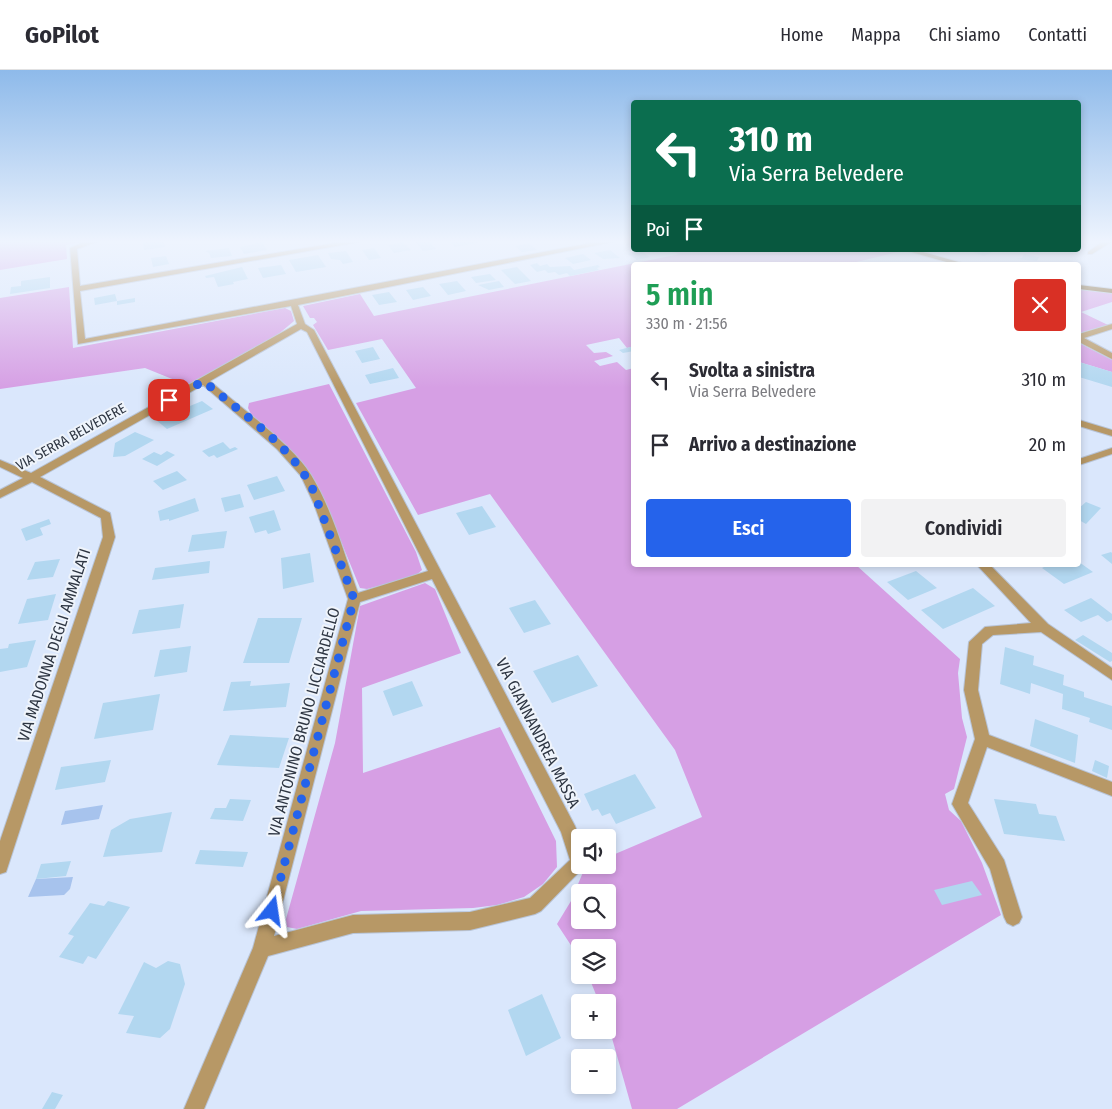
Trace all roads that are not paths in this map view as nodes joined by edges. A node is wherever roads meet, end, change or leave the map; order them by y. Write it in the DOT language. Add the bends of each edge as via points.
graph roads {
  1 [pos="76,290"];
  2 [pos="359,290"];
  3 [pos="1100,290"];
  4 [pos="1112,292"];
  5 [pos="294,303"];
  6 [pos="301,325"];
  7 [pos="1112,326"];
  8 [pos="1081,337"];
  9 [pos="1081,339"];
  10 [pos="1112,356"];
  11 [pos="204,381"];
  12 [pos="1081,424"];
  13 [pos="1112,434"];
  14 [pos="1112,451"];
  15 [pos="1081,461"];
  16 [pos="0,464"];
  17 [pos="31,477"];
  18 [pos="0,495"];
  19 [pos="985,567"];
  20 [pos="436,573"];
  21 [pos="354,599"];
  22 [pos="1043,627"];
  23 [pos="1112,675"];
  24 [pos="982,739"];
  25 [pos="1112,789"];
  26 [pos="0,866"];
  27 [pos="1013,917"];
  28 [pos="262,949"];
  29 [pos="194,1109"];
  1 -- 5 [label="street" via="82,342"];
  2 -- 5 [label="street"];
  3 -- 4 [label="main road"];
  5 -- 6 [label="street"];
  6 -- 11 [label="street, VIA SERRA BELVEDERE"];
  6 -- 20 [label="street, VIA GIANNANDREA MASSA" via="310,330"];
  7 -- 8 [label="street"];
  9 -- 10 [label="street"];
  11 -- 17 [label="street, VIA SERRA BELVEDERE"];
  11 -- 21 [label="street, VIA ANTONINO BRUNO LICCIARDELLO" via="281,447 306,475 320,504"];
  12 -- 13 [label="street"];
  14 -- 15 [label="street"];
  16 -- 17 [label="street"];
  17 -- 18 [label="street, VIA SERRA BELVEDERE"];
  17 -- 26 [label="street, VIA MADONNA DEGLI AMMALATI" via="106,516 109,537"];
  19 -- 22 [label="street"];
  20 -- 21 [label="street"];
  20 -- 28 [label="street, VIA GIANNANDREA MASSA" via="569,831 579,862 535,905 470,921 353,924"];
  21 -- 28 [label="street, VIA ANTONINO BRUNO LICCIARDELLO"];
  22 -- 23 [label="street"];
  22 -- 24 [label="street" via="990,630 976,642 971,690"];
  24 -- 25 [label="street"];
  24 -- 27 [label="street" via="960,804 998,866"];
  28 -- 29 [label="street, VIA ANTONINO BRUNO LICCIARDELLO"];
}
